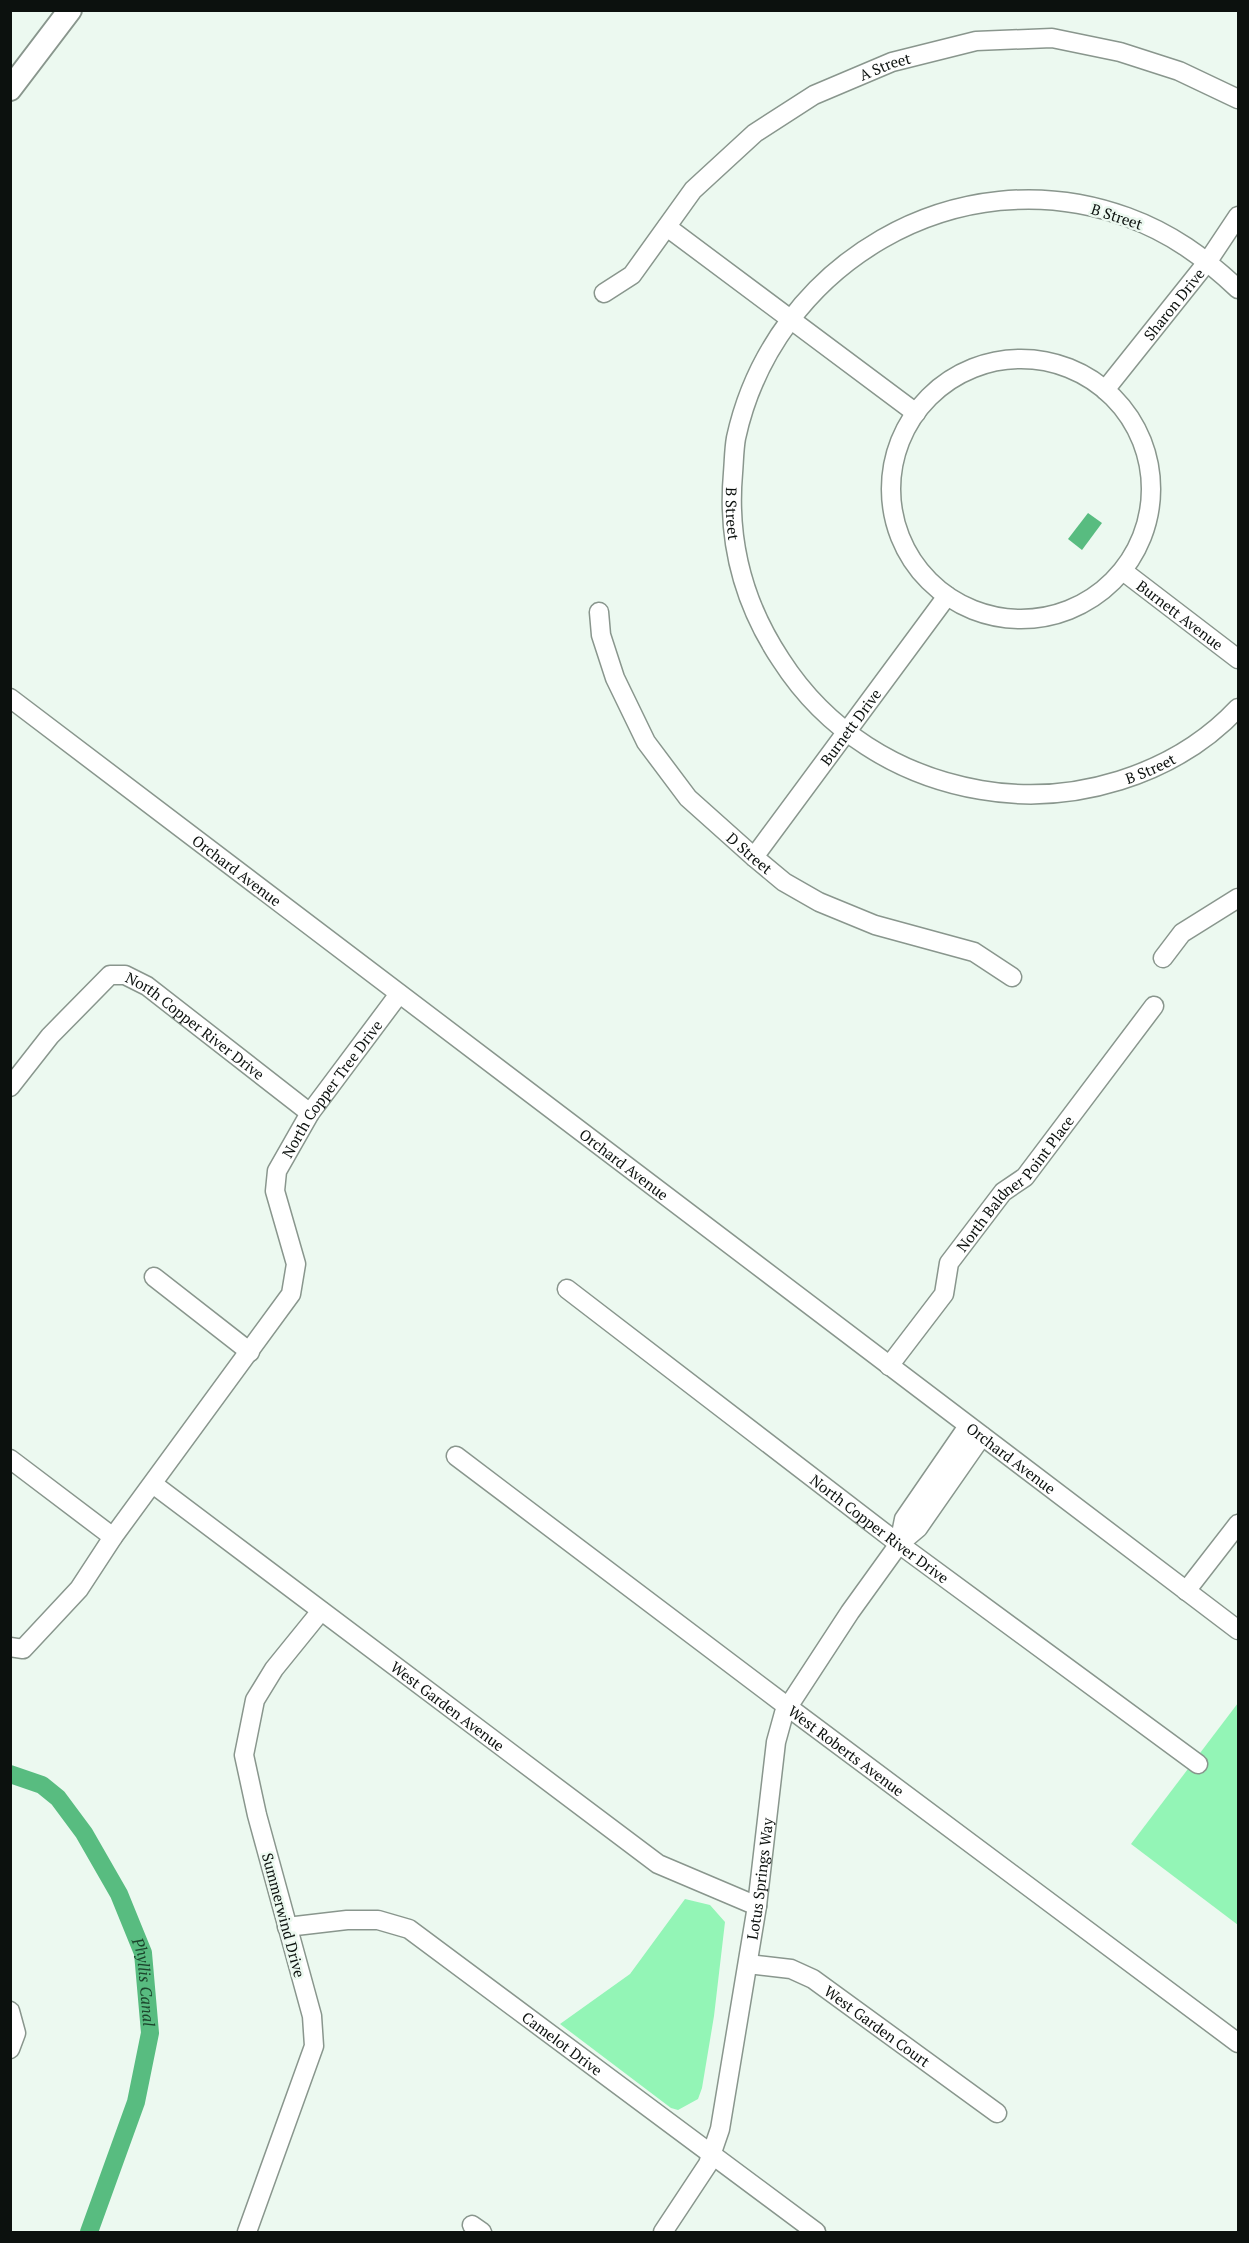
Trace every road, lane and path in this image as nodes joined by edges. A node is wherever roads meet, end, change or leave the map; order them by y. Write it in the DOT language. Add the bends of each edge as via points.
graph roads {
  1 [pos="70,10"];
  2 [pos="10,89"];
  3 [pos="1239,99"];
  4 [pos="1239,216"];
  5 [pos="667,227"];
  6 [pos="1208,261"];
  7 [pos="1239,289"];
  8 [pos="604,293"];
  9 [pos="789,319"];
  10 [pos="1105,390"];
  11 [pos="916,413"];
  12 [pos="1123,571"];
  13 [pos="947,596"];
  14 [pos="599,612"];
  15 [pos="1239,659"];
  16 [pos="10,698"];
  17 [pos="1239,708"];
  18 [pos="846,733"];
  19 [pos="754,857"];
  20 [pos="1239,898"];
  21 [pos="1163,958"];
  22 [pos="1012,977"];
  23 [pos="399,994"];
  24 [pos="1154,1006"];
  25 [pos="10,1087"];
  26 [pos="310,1113"];
  27 [pos="154,1277"];
  28 [pos="567,1289"];
  29 [pos="250,1352"];
  30 [pos="889,1366"];
  31 [pos="975,1431"];
  32 [pos="456,1456"];
  33 [pos="10,1458"];
  34 [pos="153,1484"];
  35 [pos="1239,1524"];
  36 [pos="114,1537"];
  37 [pos="899,1544"];
  38 [pos="1186,1591"];
  39 [pos="321,1611"];
  40 [pos="1239,1630"];
  41 [pos="10,1647"];
  42 [pos="788,1707"];
  43 [pos="1198,1764"];
  44 [pos="757,1906"];
  45 [pos="287,1927"];
  46 [pos="748,1964"];
  47 [pos="10,2012"];
  48 [pos="1239,2043"];
  49 [pos="10,2049"];
  50 [pos="997,2113"];
  51 [pos="711,2154"];
  52 [pos="247,2232"];
  53 [pos="663,2232"];
  54 [pos="816,2232"];
  1 -- 2 [label="main road"];
  3 -- 5 [label="street, A Street" via="1179,71 1120,52 1052,38 976,41 892,62 814,95 755,133 693,190"];
  4 -- 6 [label="street, Sharon Drive"];
  5 -- 8 [label="street, A Street" via="632,275"];
  5 -- 9 [label="street"];
  6 -- 7 [label="street, B Street"];
  6 -- 9 [label="street, B Street" via="1168,235 1125,217 1080,205 1033,200 986,203 940,213 896,230 820,284"];
  6 -- 10 [label="street, Sharon Drive"];
  9 -- 11 [label="street"];
  9 -- 18 [label="street, B Street" via="756,376 736,439 730,504 739,570 762,631 798,687"];
  10 -- 11 [label="street" via="1056,364 1020,359 1001,361 966,371 949,381"];
  10 -- 12 [label="street" via="1139,434 1152,488 1147,525"];
  11 -- 13 [label="street" via="896,454 892,509 903,545 913,561"];
  12 -- 13 [label="street" via="1093,598 1042,618 1023,620 986,615"];
  12 -- 15 [label="street, Burnett Avenue"];
  13 -- 18 [label="street, Burnett Drive"];
  14 -- 19 [label="street, D Street" via="601,635 615,678 646,742 688,798"];
  16 -- 23 [label="street, Orchard Avenue"];
  17 -- 18 [label="street, B Street" via="1177,756 1124,780 1066,793 1008,795 950,785 895,764"];
  18 -- 19 [label="street, Burnett Drive"];
  19 -- 22 [label="street, D Street" via="784,882 819,902 875,925 974,952"];
  20 -- 21 [label="street" via="1182,933"];
  23 -- 26 [label="street, North Copper Tree Drive"];
  23 -- 30 [label="street, Orchard Avenue"];
  24 -- 30 [label="street, North Baldner Point Place" via="1025,1177 1003,1192 949,1263 944,1294"];
  25 -- 26 [label="street, North Copper River Drive" via="50,1036 110,975 125,975 147,986"];
  26 -- 29 [label="street, North Copper Tree Drive" via="277,1171 275,1191 296,1264 291,1294"];
  27 -- 29 [label="street"];
  28 -- 37 [label="street, North Copper River Drive"];
  29 -- 34 [label="street, North Copper Tree Drive"];
  30 -- 31 [label="street, Orchard Avenue"];
  31 -- 37 [label="street, Lotus Springs Way" via="918,1528"];
  31 -- 38 [label="street, Orchard Avenue"];
  32 -- 42 [label="street, West Roberts Avenue"];
  33 -- 36 [label="street"];
  34 -- 36 [label="street, North Copper Tree Drive"];
  34 -- 39 [label="street, West Garden Avenue"];
  35 -- 38 [label="street"];
  36 -- 41 [label="street, North Copper Tree Drive" via="79,1589 23,1649"];
  37 -- 42 [label="street, Lotus Springs Way"];
  37 -- 43 [label="street, North Copper River Drive"];
  38 -- 40 [label="street, Orchard Avenue"];
  39 -- 44 [label="street, West Garden Avenue" via="658,1864"];
  39 -- 45 [label="street, Summerwind Drive" via="274,1669 255,1700 244,1755"];
  42 -- 44 [label="street, Lotus Springs Way" via="776,1742"];
  42 -- 48 [label="street, West Roberts Avenue"];
  44 -- 46 [label="street, Lotus Springs Way"];
  45 -- 51 [label="street, Camelot Drive" via="378,1920 409,1929"];
  45 -- 52 [label="street, Summerwind Drive" via="312,2016 314,2046"];
  46 -- 50 [label="street, West Garden Court" via="791,1969 813,1978"];
  46 -- 51 [label="street, Lotus Springs Way" via="727,2096"];
  47 -- 49 [label="street" via="16,2033"];
  51 -- 53 [label="street, Lotus Springs Way"];
  51 -- 54 [label="street, Camelot Drive"];
}
